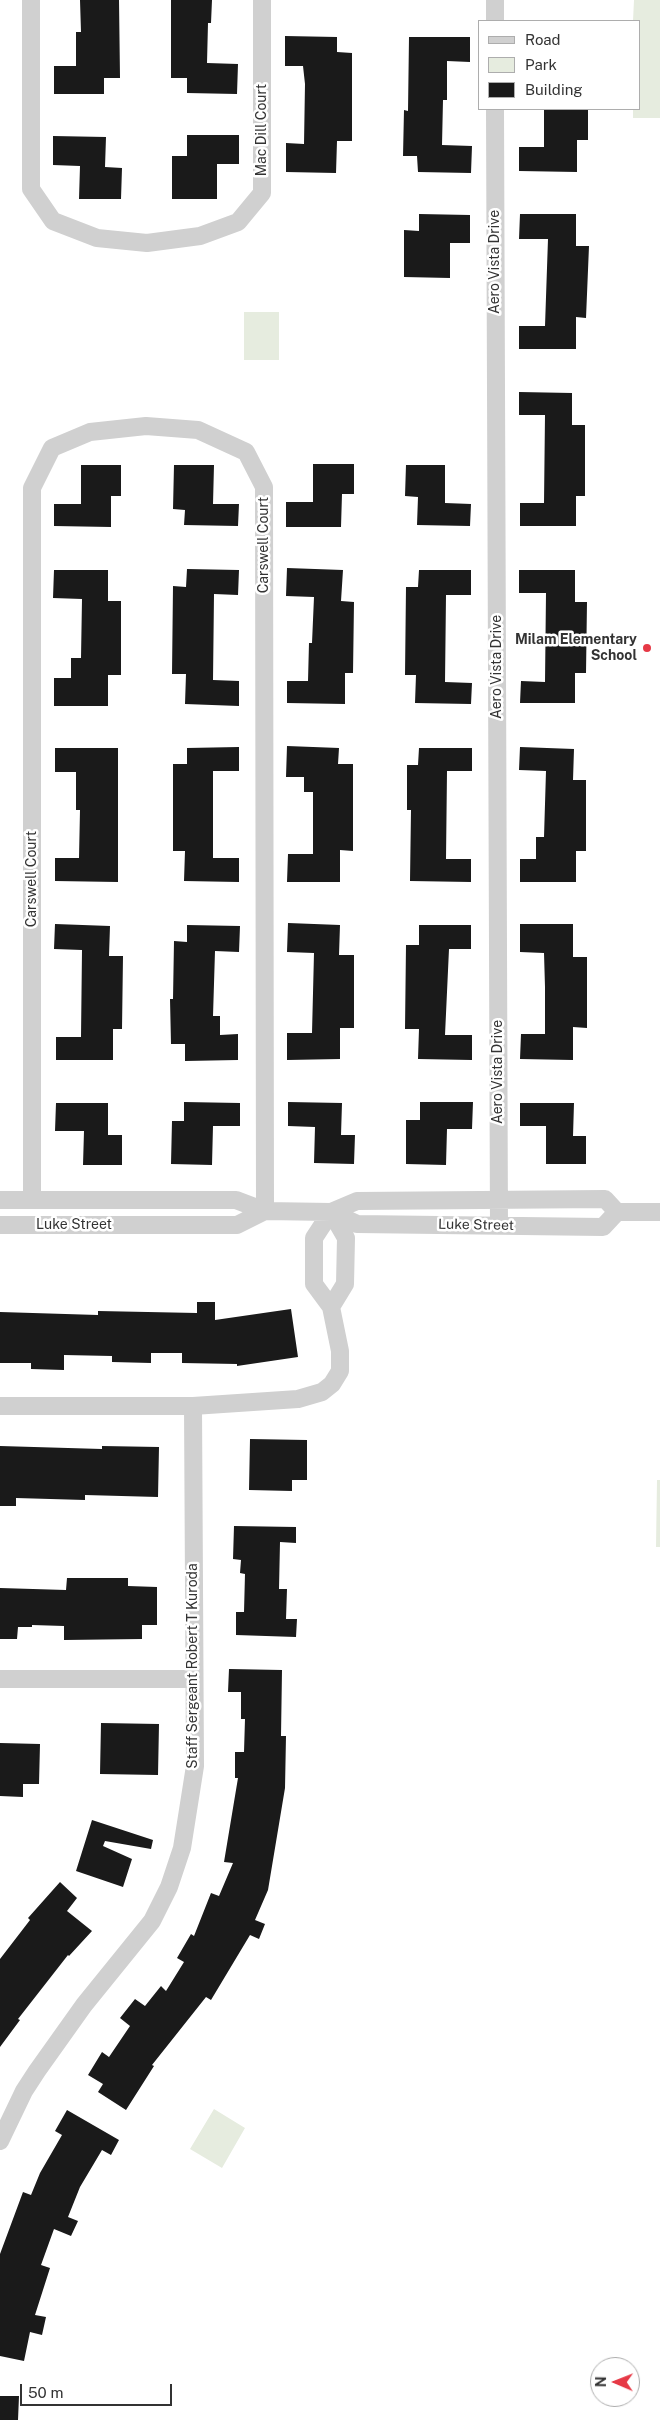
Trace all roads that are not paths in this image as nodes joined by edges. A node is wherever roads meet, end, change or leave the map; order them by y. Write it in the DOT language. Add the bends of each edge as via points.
graph roads {
  1 [pos="31,0"];
  2 [pos="262,0"];
  3 [pos="495,0"];
  4 [pos="495,20"];
  5 [pos="495,110"];
  6 [pos="0,1200"];
  7 [pos="32,1200"];
  8 [pos="499,1200"];
  9 [pos="265,1211"];
  10 [pos="331,1212"];
  11 [pos="617,1212"];
  12 [pos="660,1212"];
  13 [pos="0,1225"];
  14 [pos="499,1226"];
  15 [pos="331,1307"];
  16 [pos="0,1406"];
  17 [pos="193,1406"];
  18 [pos="0,1679"];
  19 [pos="194,1679"];
  20 [pos="0,2141"];
  1 -- 2 [label="street, Mac Dill Court" via="31,190 53,221 97,238 147,243 200,236 238,222 262,193"];
  3 -- 4 [label="street"];
  5 -- 8 [label="street, Aero Vista Drive"];
  6 -- 7 [label="street, Luke Street"];
  7 -- 9 [label="street, Luke Street" via="236,1200"];
  7 -- 9 [label="street, Carswell Court" via="32,488 52,448 90,432 146,426 198,430 246,452 264,487"];
  8 -- 10 [label="street, Luke Street" via="358,1201"];
  8 -- 11 [label="street, Luke Street" via="605,1199"];
  8 -- 14 [label="street, Aero Vista Drive"];
  9 -- 10 [label="street, Luke Street"];
  9 -- 13 [label="street, Luke Street" via="237,1225"];
  10 -- 14 [label="street, Luke Street" via="357,1224"];
  10 -- 15 [label="street" via="346,1238 345,1284"];
  10 -- 15 [label="street" via="314,1238 314,1284"];
  11 -- 12 [label="street"];
  11 -- 14 [label="street, Luke Street" via="603,1227"];
  15 -- 17 [label="street" via="340,1351 340,1371 322,1392 298,1399"];
  16 -- 17 [label="street"];
  17 -- 19 [label="street, Staff Sergeant Robert T Kuroda"];
  18 -- 19 [label="street"];
  19 -- 20 [label="street, Staff Sergeant Robert T Kuroda" via="195,1766 182,1848 169,1887 152,1921 84,2005 24,2091"];
}
